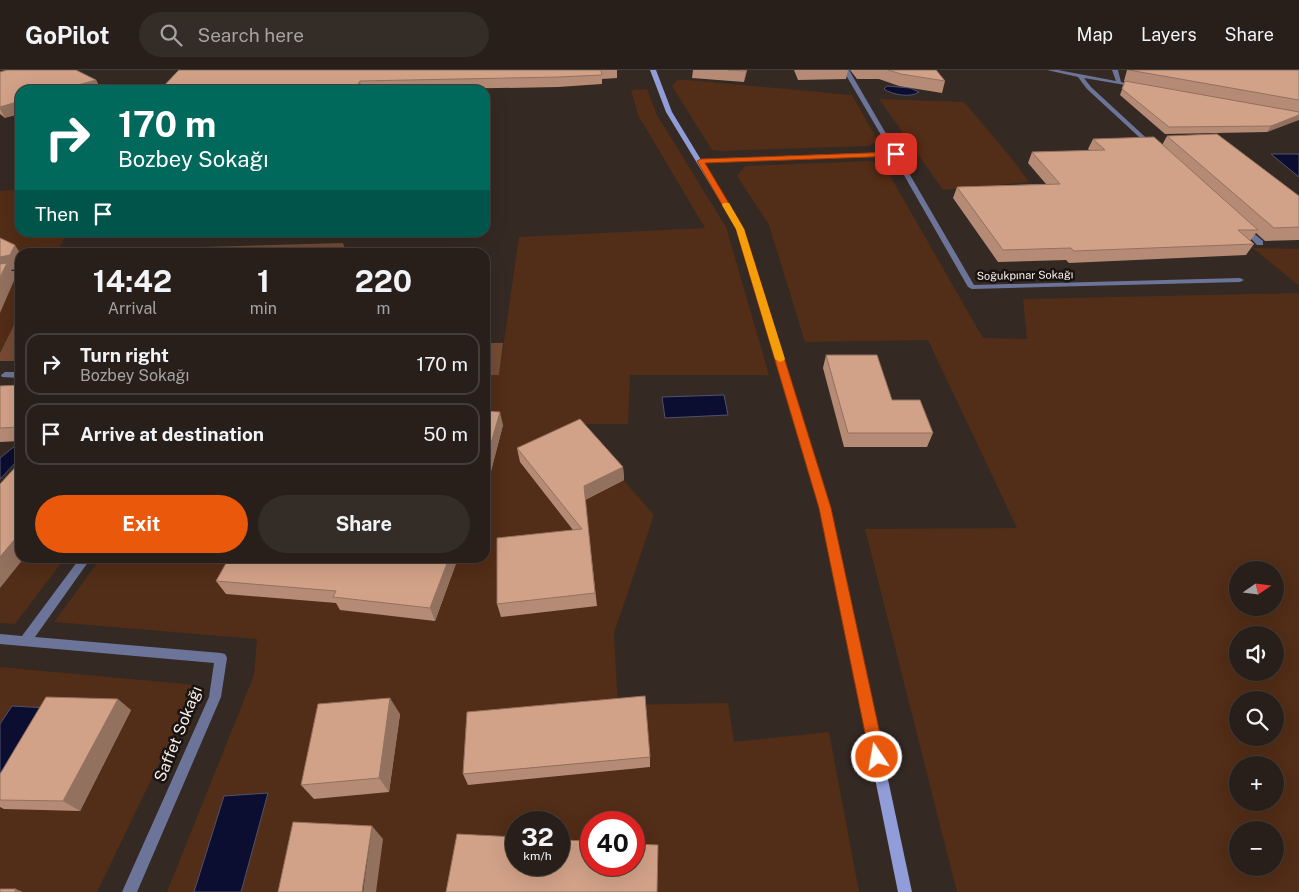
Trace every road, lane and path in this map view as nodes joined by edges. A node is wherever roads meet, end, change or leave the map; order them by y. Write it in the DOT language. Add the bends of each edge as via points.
graph roads {
  1 [pos="653,70"];
  2 [pos="846,70"];
  3 [pos="1050,70"];
  4 [pos="1115,70"];
  5 [pos="1080,76"];
  6 [pos="1120,83"];
  7 [pos="1139,87"];
  8 [pos="1159,152"];
  9 [pos="896,154"];
  10 [pos="701,161"];
  11 [pos="1238,223"];
  12 [pos="1260,243"];
  13 [pos="15,273"];
  14 [pos="0,275"];
  15 [pos="1240,280"];
  16 [pos="5,374"];
  17 [pos="15,375"];
  18 [pos="82,563"];
  19 [pos="0,639"];
  20 [pos="25,641"];
  21 [pos="130,892"];
  22 [pos="905,892"];
  1 -- 10 [label="street" via="669,112"];
  2 -- 9 [label="street, Soğukpınar Sokağı"];
  3 -- 5 [label="street"];
  4 -- 6 [label="street"];
  5 -- 6 [label="street"];
  5 -- 8 [label="street"];
  6 -- 7 [label="street"];
  9 -- 10 [label="street"];
  9 -- 15 [label="street, Soğukpınar Sokağı" via="972,288"];
  10 -- 22 [label="street" via="740,229 825,508"];
  11 -- 12 [label="street"];
  13 -- 14 [label="street"];
  16 -- 17 [label="street"];
  18 -- 20 [label="street"];
  19 -- 20 [label="street"];
  20 -- 21 [label="street, Saffet Sokağı" via="221,658 216,697"];
}
